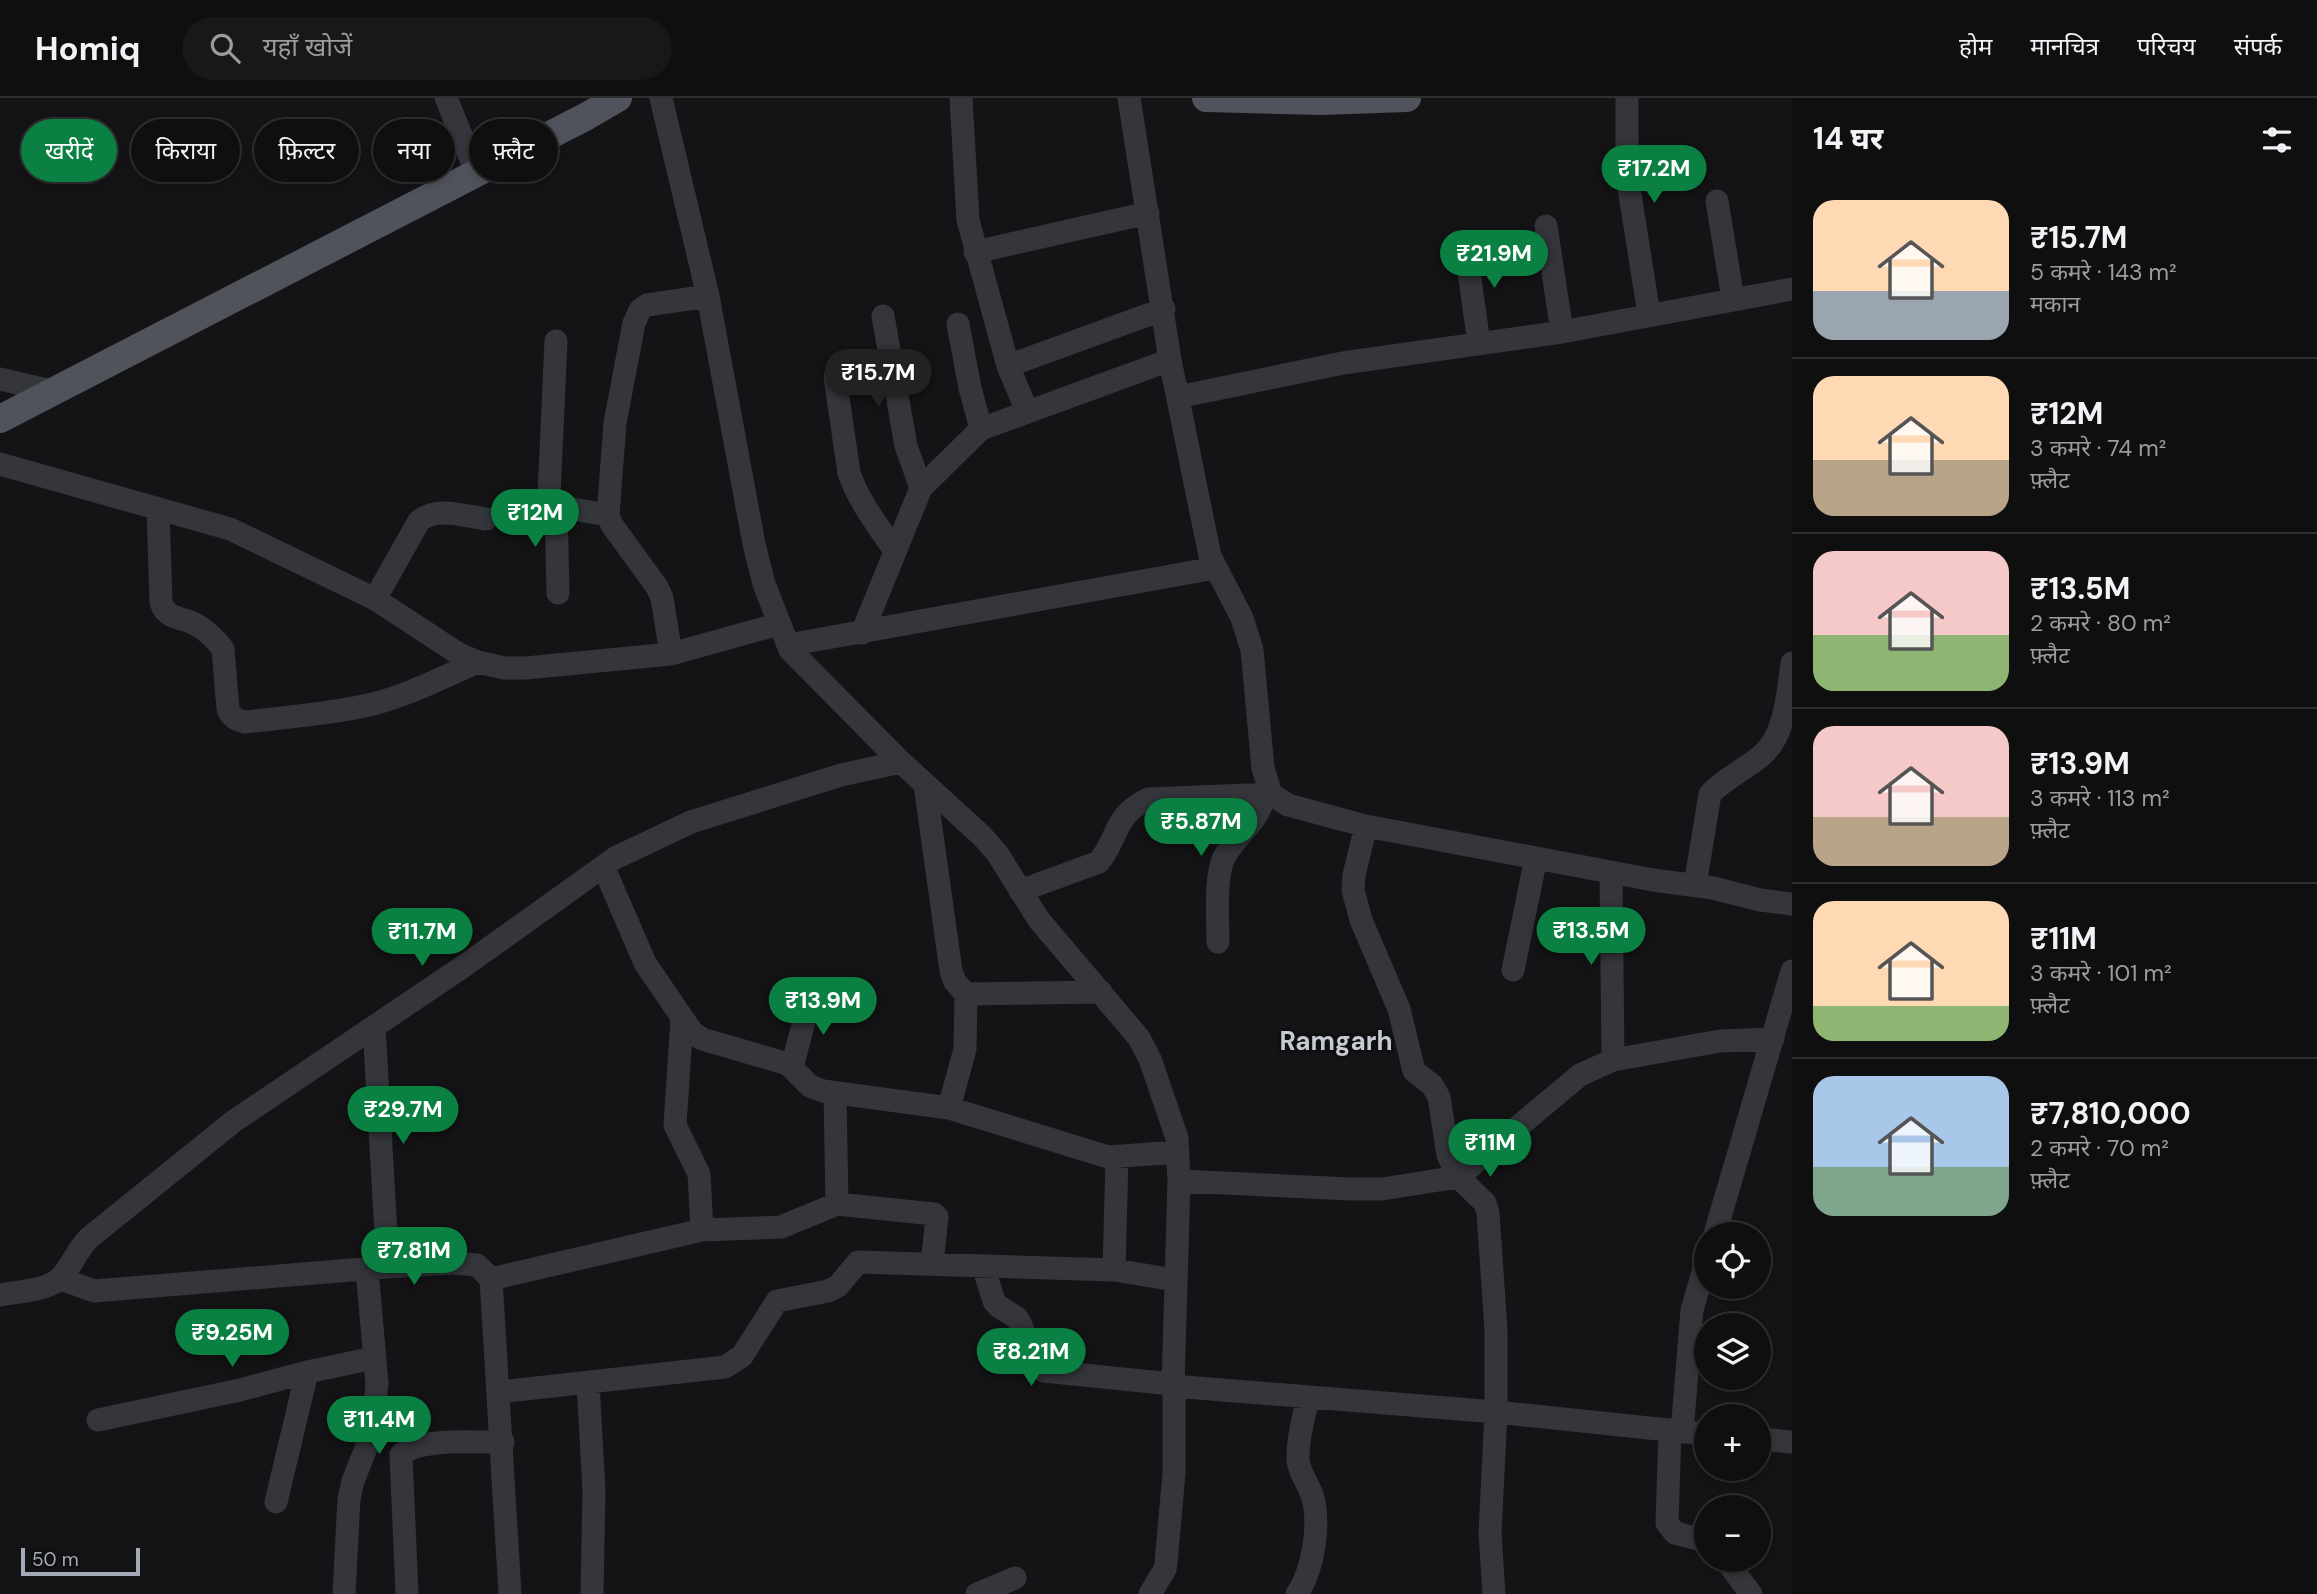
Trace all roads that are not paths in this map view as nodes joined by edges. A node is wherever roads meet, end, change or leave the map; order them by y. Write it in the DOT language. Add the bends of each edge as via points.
graph roads {
  1 [pos="446,98"];
  2 [pos="618,98"];
  3 [pos="661,98"];
  4 [pos="961,98"];
  5 [pos="1129,98"];
  6 [pos="1206,98"];
  7 [pos="1406,98"];
  8 [pos="1627,98"];
  9 [pos="558,130"];
  10 [pos="469,154"];
  11 [pos="469,178"];
  12 [pos="1717,201"];
  13 [pos="1148,213"];
  14 [pos="1546,226"];
  15 [pos="1465,244"];
  16 [pos="975,252"];
  17 [pos="1792,289"];
  18 [pos="708,296"];
  19 [pos="1733,299"];
  20 [pos="1164,309"];
  21 [pos="1649,314"];
  22 [pos="883,316"];
  23 [pos="958,324"];
  24 [pos="1562,332"];
  25 [pos="556,341"];
  26 [pos="1479,343"];
  27 [pos="1170,360"];
  28 [pos="1008,366"];
  29 [pos="835,377"];
  30 [pos="0,379"];
  31 [pos="55,392"];
  32 [pos="1178,397"];
  33 [pos="1027,411"];
  34 [pos="0,419"];
  35 [pos="981,429"];
  36 [pos="0,464"];
  37 [pos="921,488"];
  38 [pos="556,505"];
  39 [pos="158,510"];
  40 [pos="608,515"];
  41 [pos="486,519"];
  42 [pos="895,551"];
  43 [pos="1215,568"];
  44 [pos="558,593"];
  45 [pos="375,599"];
  46 [pos="862,634"];
  47 [pos="786,640"];
  48 [pos="671,654"];
  49 [pos="478,662"];
  50 [pos="1792,663"];
  51 [pos="897,758"];
  52 [pos="925,785"];
  53 [pos="1268,794"];
  54 [pos="1366,826"];
  55 [pos="1536,858"];
  56 [pos="604,867"];
  57 [pos="1611,872"];
  58 [pos="1695,885"];
  59 [pos="1020,891"];
  60 [pos="1792,904"];
  61 [pos="1218,942"];
  62 [pos="1513,970"];
  63 [pos="1792,971"];
  64 [pos="1101,992"];
  65 [pos="966,994"];
  66 [pos="811,995"];
  67 [pos="682,1020"];
  68 [pos="374,1027"];
  69 [pos="1780,1033"];
  70 [pos="1613,1060"];
  71 [pos="792,1067"];
  72 [pos="835,1093"];
  73 [pos="949,1108"];
  74 [pos="1178,1152"];
  75 [pos="1117,1157"];
  76 [pos="1458,1177"];
  77 [pos="1180,1181"];
  78 [pos="837,1204"];
  79 [pos="1719,1222"];
  80 [pos="702,1230"];
  81 [pos="932,1264"];
  82 [pos="983,1266"];
  83 [pos="377,1268"];
  84 [pos="1114,1270"];
  85 [pos="61,1279"];
  86 [pos="491,1279"];
  87 [pos="1175,1280"];
  88 [pos="0,1294"];
  89 [pos="1695,1299"];
  90 [pos="374,1358"];
  91 [pos="307,1372"];
  92 [pos="588,1383"];
  93 [pos="1173,1386"];
  94 [pos="499,1392"];
  95 [pos="1308,1397"];
  96 [pos="1496,1412"];
  97 [pos="98,1420"];
  98 [pos="1676,1431"];
  99 [pos="1694,1433"];
  100 [pos="1771,1440"];
  101 [pos="503,1442"];
  102 [pos="1792,1442"];
  103 [pos="276,1502"];
  104 [pos="1694,1538"];
  105 [pos="1735,1572"];
  106 [pos="1015,1578"];
  107 [pos="344,1594"];
  108 [pos="407,1594"];
  109 [pos="510,1594"];
  110 [pos="592,1594"];
  111 [pos="978,1594"];
  112 [pos="1150,1594"];
  113 [pos="1297,1594"];
  114 [pos="1494,1594"];
  115 [pos="1751,1594"];
  1 -- 10 [label="street"];
  2 -- 9 [label="main road"];
  3 -- 18 [label="street"];
  4 -- 16 [label="street" via="968,220"];
  5 -- 13 [label="street"];
  6 -- 7 [label="main road"];
  8 -- 21 [label="street" via="1627,176"];
  11 -- 31 [label="main road"];
  12 -- 19 [label="street"];
  13 -- 16 [label="street"];
  13 -- 20 [label="street"];
  14 -- 24 [label="street"];
  15 -- 26 [label="street"];
  16 -- 28 [label="street"];
  17 -- 19 [label="street"];
  18 -- 40 [label="street" via="646,305 636,317 615,423"];
  18 -- 47 [label="street" via="754,544"];
  19 -- 21 [label="street"];
  20 -- 27 [label="street"];
  20 -- 28 [label="street"];
  21 -- 24 [label="street"];
  22 -- 37 [label="street" via="906,446"];
  23 -- 35 [label="street"];
  24 -- 26 [label="street"];
  25 -- 38 [label="street" via="547,490"];
  26 -- 32 [label="street" via="1343,362"];
  27 -- 32 [label="street"];
  27 -- 33 [label="street"];
  28 -- 33 [label="street"];
  29 -- 42 [label="street" via="852,481"];
  30 -- 31 [label="street"];
  31 -- 34 [label="main road"];
  32 -- 43 [label="street"];
  33 -- 35 [label="street"];
  35 -- 37 [label="street"];
  36 -- 39 [label="street"];
  37 -- 42 [label="street"];
  38 -- 40 [label="street"];
  38 -- 44 [label="street"];
  39 -- 45 [label="street" via="230,529"];
  39 -- 49 [label="street" via="163,611 197,625 223,649 228,709 237,720 340,711 375,703"];
  40 -- 48 [label="street" via="662,598"];
  41 -- 45 [label="street" via="426,515"];
  42 -- 46 [label="street"];
  43 -- 46 [label="street"];
  43 -- 53 [label="street" via="1252,650"];
  45 -- 49 [label="street"];
  46 -- 47 [label="street"];
  47 -- 48 [label="street"];
  47 -- 51 [label="street"];
  48 -- 49 [label="street" via="526,668"];
  50 -- 58 [label="street" via="1786,706 1765,753 1710,794"];
  51 -- 52 [label="street"];
  51 -- 56 [label="street" via="691,822"];
  52 -- 59 [label="street" via="982,836"];
  52 -- 65 [label="street" via="951,971"];
  53 -- 54 [label="street" via="1288,805"];
  53 -- 59 [label="street" via="1148,799 1124,815 1100,862"];
  53 -- 61 [label="street" via="1252,824 1224,855"];
  54 -- 55 [label="street"];
  54 -- 76 [label="street" via="1354,875 1361,920 1399,1009 1415,1071 1439,1097 1445,1145"];
  55 -- 57 [label="street"];
  55 -- 62 [label="street"];
  56 -- 67 [label="street" via="645,963"];
  56 -- 68 [label="street"];
  57 -- 58 [label="street"];
  57 -- 70 [label="street"];
  58 -- 60 [label="street"];
  59 -- 64 [label="street"];
  63 -- 69 [label="street"];
  64 -- 65 [label="street"];
  64 -- 74 [label="street" via="1150,1059"];
  65 -- 73 [label="street" via="965,1049"];
  66 -- 71 [label="street"];
  67 -- 71 [label="street" via="702,1039"];
  67 -- 80 [label="street" via="675,1125 699,1174"];
  68 -- 83 [label="street"];
  68 -- 85 [label="street" via="234,1121 80,1247"];
  69 -- 70 [label="street"];
  69 -- 79 [label="street"];
  70 -- 76 [label="street" via="1580,1075"];
  71 -- 72 [label="street" via="810,1086"];
  72 -- 73 [label="street"];
  72 -- 78 [label="street"];
  73 -- 75 [label="street"];
  74 -- 75 [label="street"];
  74 -- 77 [label="street"];
  75 -- 84 [label="street"];
  76 -- 77 [label="street" via="1382,1189"];
  76 -- 96 [label="street" via="1485,1203 1488,1213"];
  77 -- 87 [label="street"];
  78 -- 80 [label="street" via="781,1227"];
  78 -- 81 [label="street" via="934,1214"];
  80 -- 86 [label="street"];
  81 -- 82 [label="street"];
  81 -- 92 [label="street" via="858,1262 828,1291 777,1301 742,1356 724,1367"];
  82 -- 84 [label="street"];
  82 -- 93 [label="street" via="994,1301 1021,1325 1035,1366 1044,1371"];
  83 -- 85 [label="street" via="94,1291"];
  83 -- 86 [label="street" via="468,1264 477,1265"];
  83 -- 90 [label="street"];
  84 -- 87 [label="street"];
  85 -- 88 [label="street"];
  86 -- 94 [label="street"];
  87 -- 93 [label="street"];
  89 -- 98 [label="street"];
  90 -- 91 [label="street"];
  90 -- 107 [label="street" via="375,1412 349,1499"];
  91 -- 97 [label="street"];
  91 -- 103 [label="street"];
  92 -- 94 [label="street"];
  92 -- 110 [label="street" via="594,1491"];
  93 -- 95 [label="street"];
  93 -- 112 [label="street" via="1174,1473 1166,1563"];
  94 -- 101 [label="street"];
  95 -- 96 [label="street"];
  95 -- 113 [label="street" via="1298,1452 1314,1506 1313,1543 1309,1573"];
  96 -- 98 [label="street"];
  96 -- 114 [label="street" via="1490,1533"];
  98 -- 99 [label="street"];
  98 -- 104 [label="street" via="1667,1523 1675,1532"];
  100 -- 102 [label="street"];
  101 -- 108 [label="street" via="422,1445 401,1455"];
  101 -- 109 [label="street"];
  105 -- 115 [label="street"];
  106 -- 111 [label="street"];
}
